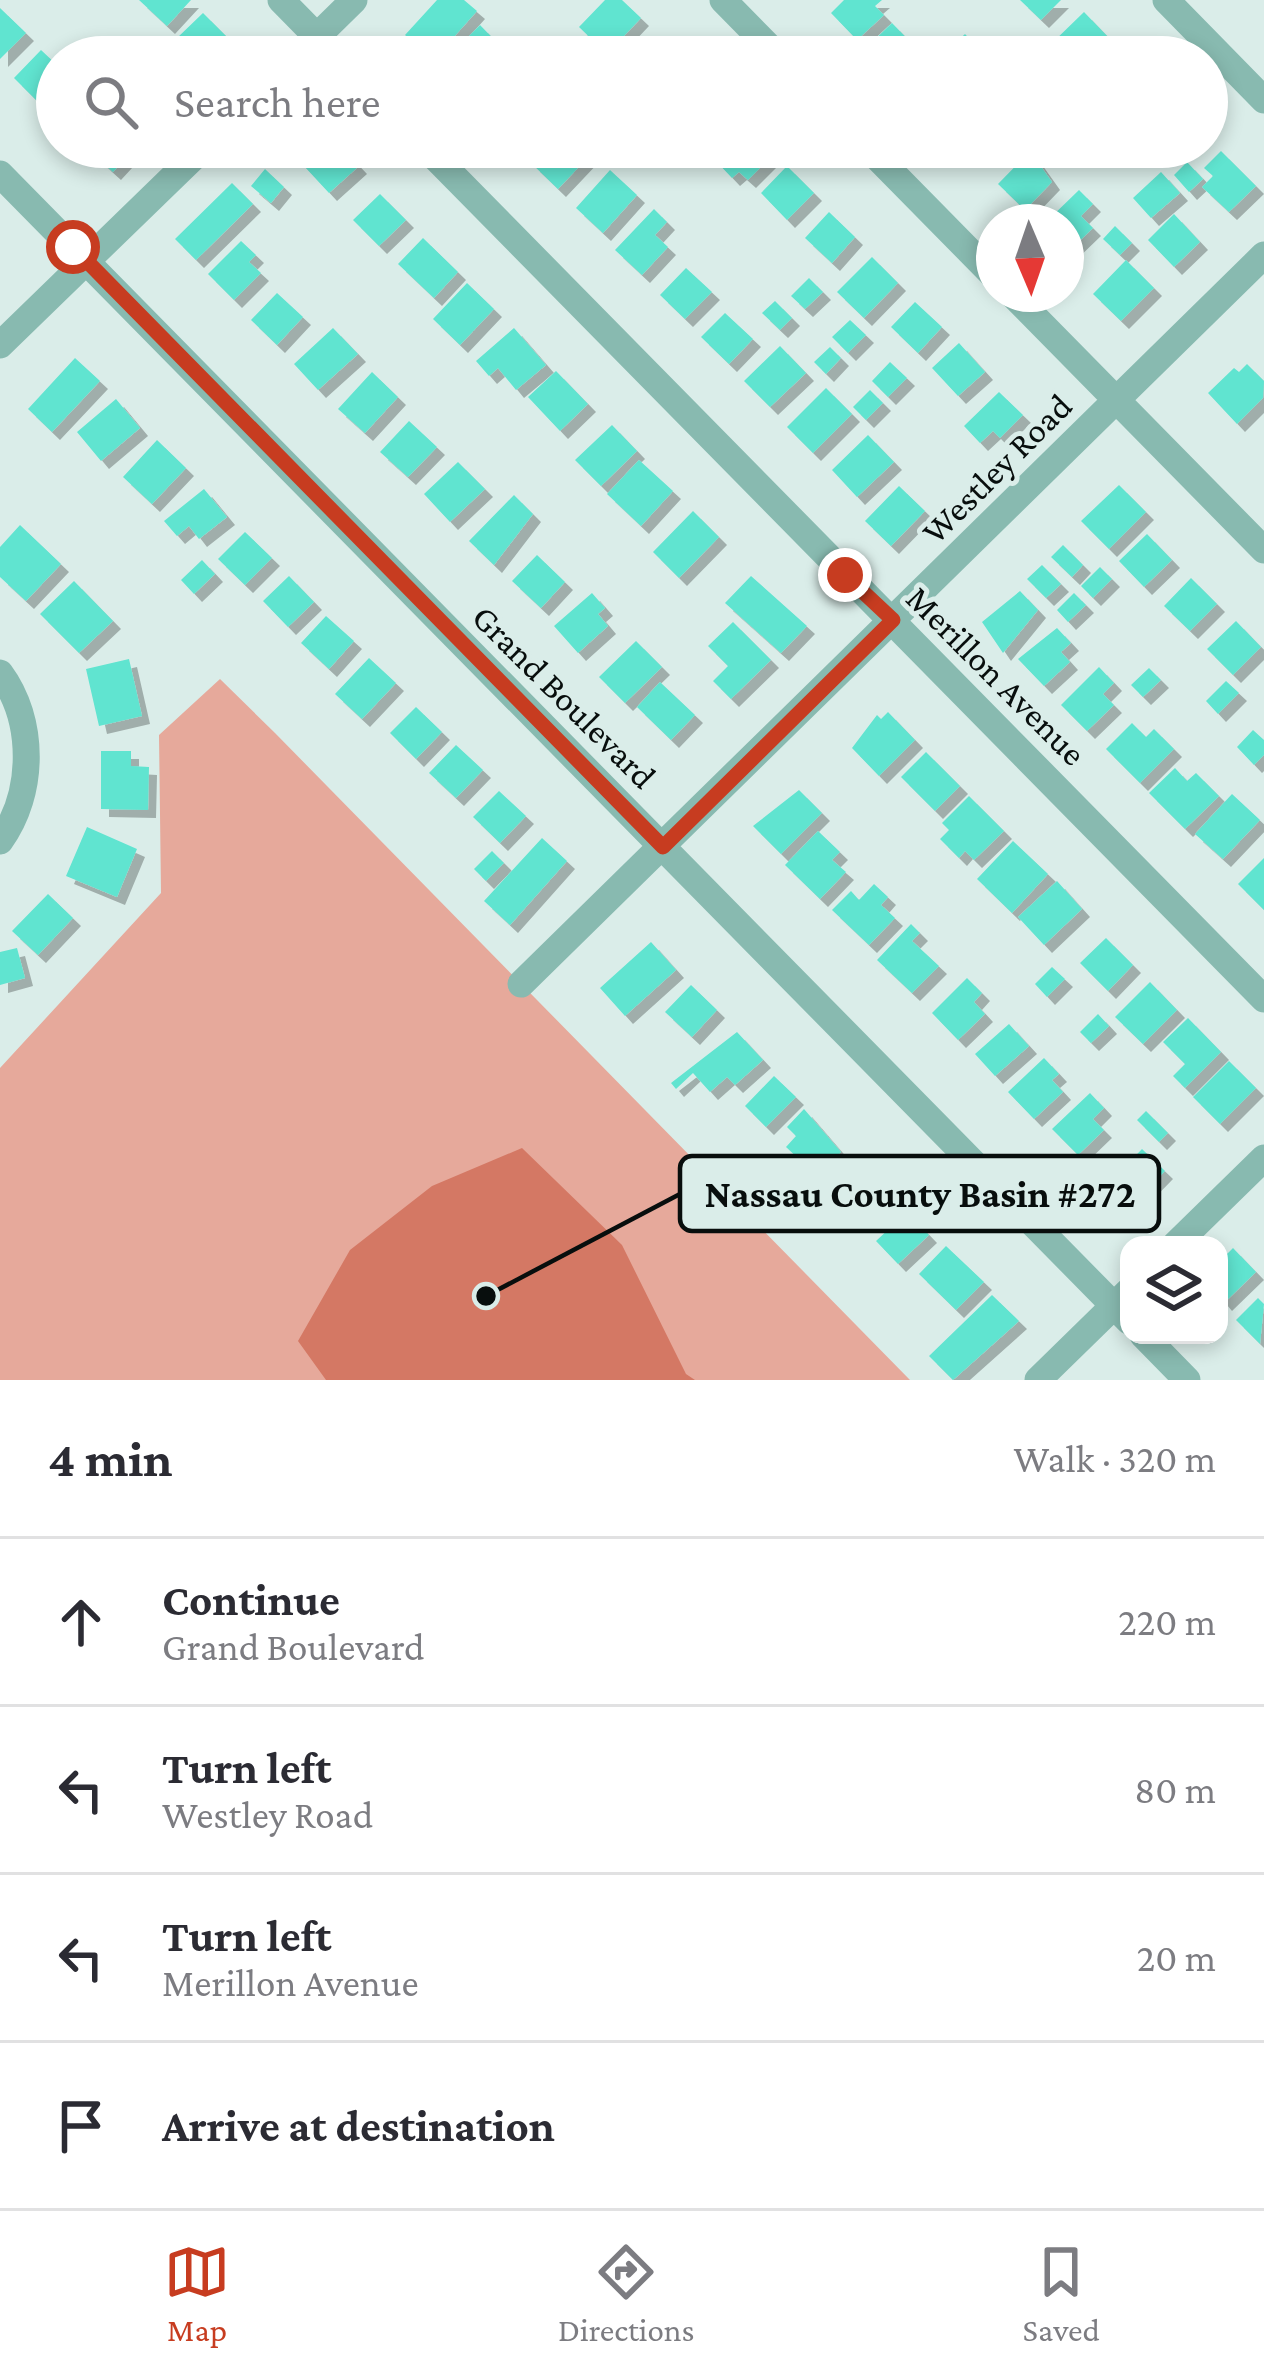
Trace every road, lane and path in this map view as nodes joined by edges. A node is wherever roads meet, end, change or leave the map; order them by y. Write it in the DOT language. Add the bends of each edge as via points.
graph roads {
  1 [pos="280,0"];
  2 [pos="354,0"];
  3 [pos="723,0"];
  4 [pos="1166,0"];
  5 [pos="316,36"];
  6 [pos="333,36"];
  7 [pos="758,36"];
  8 [pos="1201,36"];
  9 [pos="1228,63"];
  10 [pos="1264,100"];
  11 [pos="183,168"];
  12 [pos="446,168"];
  13 [pos="888,168"];
  14 [pos="0,174"];
  15 [pos="1264,255"];
  16 [pos="976,258"];
  17 [pos="87,262"];
  18 [pos="1030,312"];
  19 [pos="0,345"];
  20 [pos="1116,400"];
  21 [pos="1264,550"];
  22 [pos="893,620"];
  23 [pos="0,673"];
  24 [pos="0,841"];
  25 [pos="663,847"];
  26 [pos="521,984"];
  27 [pos="1264,999"];
  28 [pos="1264,1158"];
  29 [pos="1184,1236"];
  30 [pos="1120,1302"];
  31 [pos="1120,1309"];
  32 [pos="1152,1344"];
  33 [pos="1038,1380"];
  34 [pos="1187,1380"];
  1 -- 5 [label="street"];
  2 -- 6 [label="street"];
  3 -- 7 [label="street"];
  4 -- 8 [label="street"];
  9 -- 10 [label="street"];
  11 -- 17 [label="street"];
  12 -- 22 [label="street, Merillon Avenue"];
  13 -- 16 [label="street"];
  14 -- 17 [label="street, Grand Boulevard"];
  15 -- 20 [label="street, Westley Road"];
  17 -- 19 [label="street"];
  17 -- 25 [label="street, Grand Boulevard"];
  18 -- 20 [label="street"];
  20 -- 21 [label="street"];
  20 -- 22 [label="street, Westley Road"];
  22 -- 25 [label="street, Westley Road"];
  22 -- 27 [label="street, Merillon Avenue"];
  23 -- 24 [label="street" via="18,705 28,751 24,789"];
  25 -- 26 [label="street, Westley Road"];
  25 -- 30 [label="street, Grand Boulevard"];
  28 -- 29 [label="street"];
  31 -- 33 [label="street"];
  32 -- 34 [label="street"];
}
